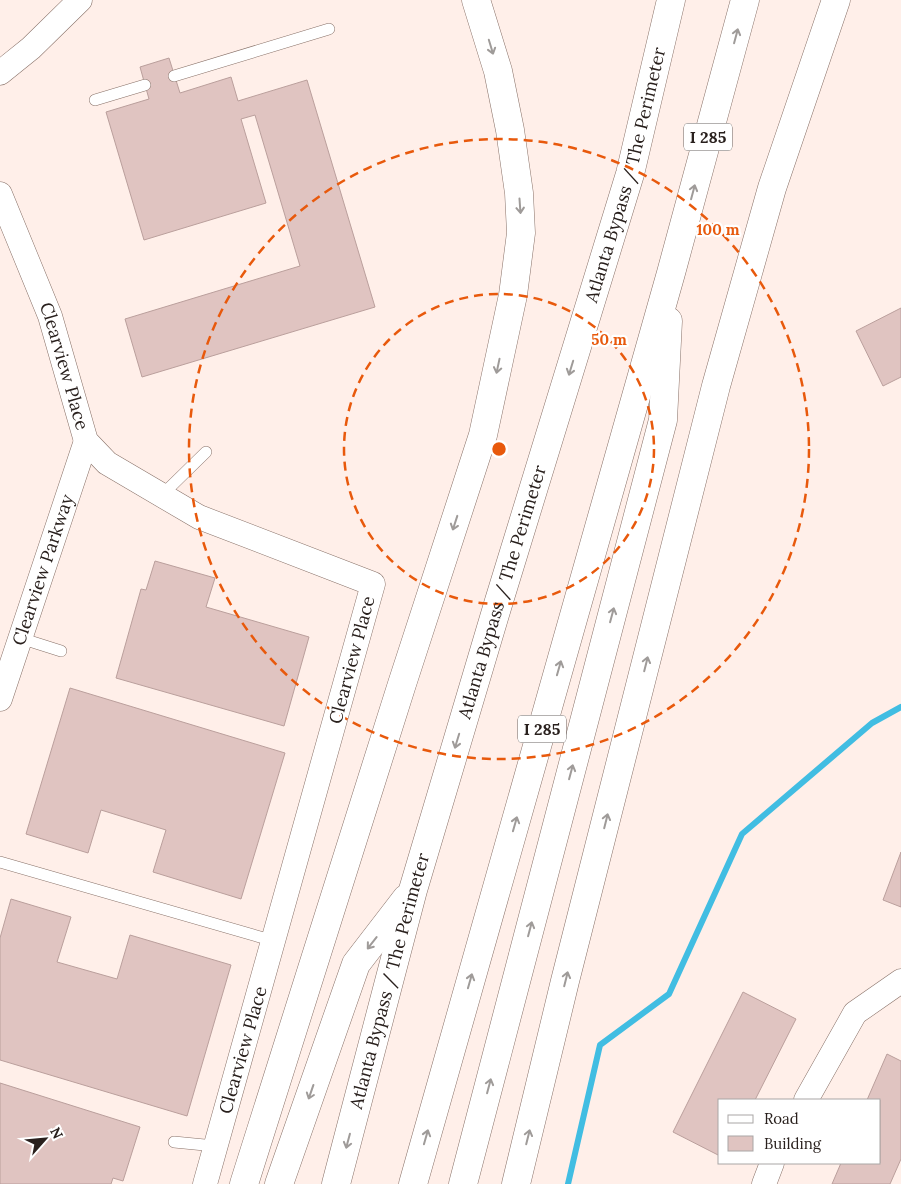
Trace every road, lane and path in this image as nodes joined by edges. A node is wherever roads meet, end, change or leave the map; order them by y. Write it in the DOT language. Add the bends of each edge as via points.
graph roads {
  1 [pos="80,0"];
  2 [pos="476,0"];
  3 [pos="671,0"];
  4 [pos="745,0"];
  5 [pos="836,0"];
  6 [pos="329,28"];
  7 [pos="0,73"];
  8 [pos="174,76"];
  9 [pos="145,85"];
  10 [pos="95,100"];
  11 [pos="0,194"];
  12 [pos="671,273"];
  13 [pos="86,441"];
  14 [pos="206,452"];
  15 [pos="162,495"];
  16 [pos="20,638"];
  17 [pos="60,651"];
  18 [pos="0,699"];
  19 [pos="0,862"];
  20 [pos="413,890"];
  21 [pos="274,941"];
  22 [pos="901,981"];
  23 [pos="807,1099"];
  24 [pos="174,1142"];
  25 [pos="215,1146"];
  26 [pos="772,1164"];
  27 [pos="205,1184"];
  28 [pos="244,1184"];
  29 [pos="279,1184"];
  30 [pos="336,1184"];
  31 [pos="413,1184"];
  32 [pos="463,1184"];
  33 [pos="516,1184"];
  34 [pos="764,1184"];
  1 -- 7 [label="street"];
  2 -- 28 [label="highway, one-way" via="498,71 519,193 521,232 513,296 483,435"];
  3 -- 20 [label="highway, Atlanta Bypass / The Perimeter, one-way" via="630,174"];
  12 -- 4 [label="highway, I 285, one-way"];
  33 -- 5 [label="highway, one-way" via="716,386 772,188"];
  6 -- 8 [label="lane"];
  9 -- 10 [label="lane"];
  11 -- 13 [label="street, Clearview Place" via="50,316"];
  31 -- 12 [label="highway, I 285, one-way"];
  32 -- 12 [label="highway, one-way" via="663,420"];
  13 -- 15 [label="street, Clearview Place" via="107,463"];
  13 -- 16 [label="street, Clearview Parkway"];
  14 -- 15 [label="lane"];
  15 -- 21 [label="street, Clearview Place" via="199,517 373,584"];
  16 -- 17 [label="lane"];
  16 -- 18 [label="street, Clearview Parkway"];
  19 -- 21 [label="lane"];
  20 -- 29 [label="highway, one-way" via="356,964"];
  20 -- 30 [label="highway, Atlanta Bypass / The Perimeter, one-way"];
  21 -- 25 [label="street, Clearview Place"];
  22 -- 23 [label="street" via="855,1013"];
  24 -- 25 [label="lane"];
  25 -- 27 [label="street, Clearview Place"];
  26 -- 34 [label="street"];
}
